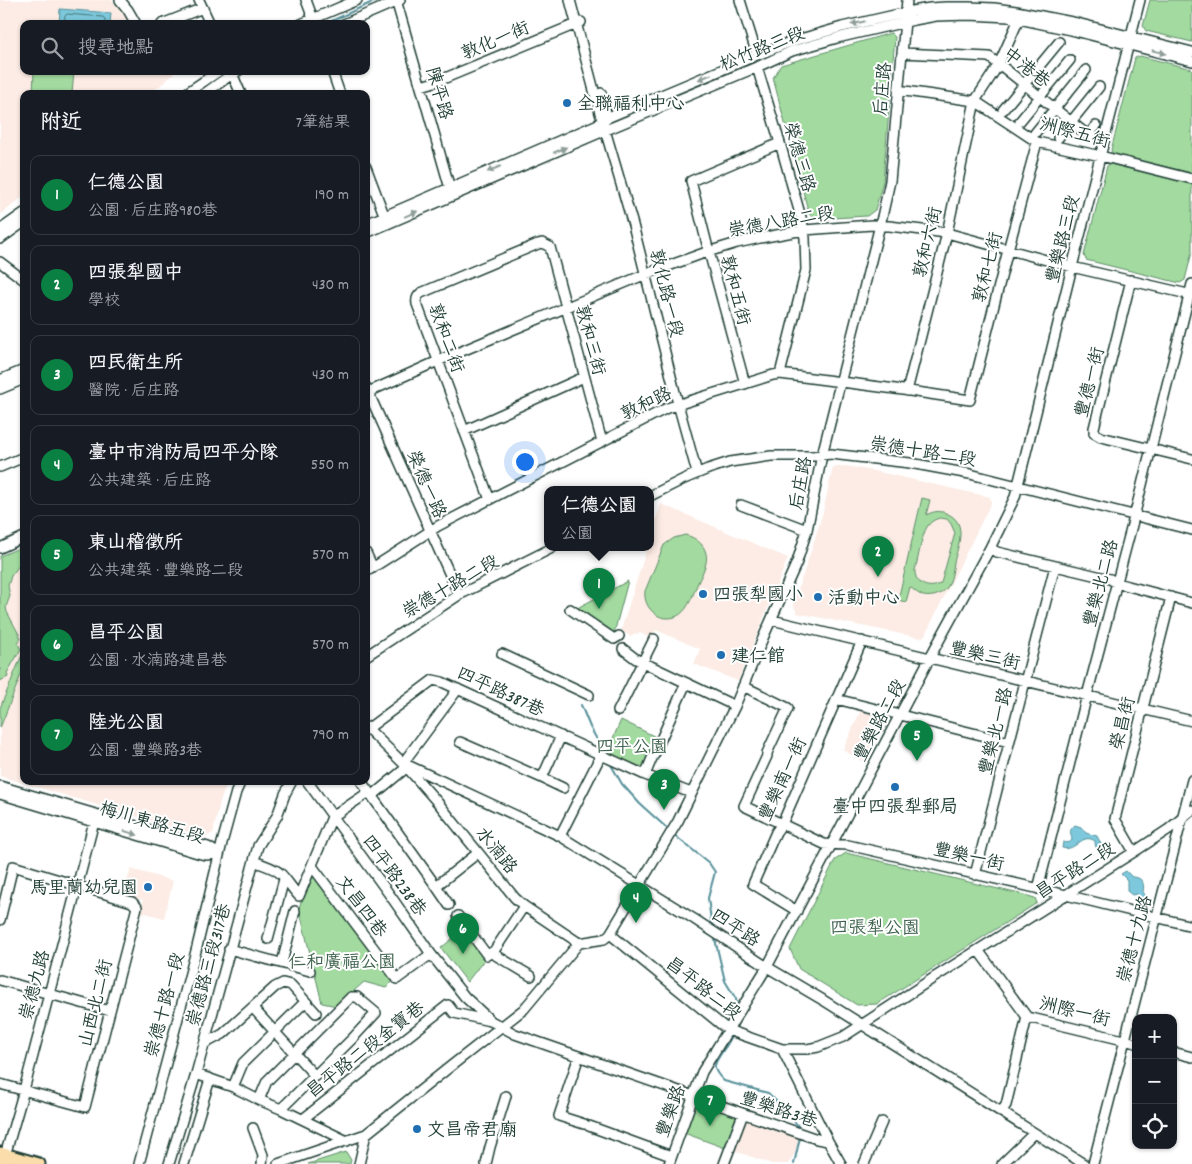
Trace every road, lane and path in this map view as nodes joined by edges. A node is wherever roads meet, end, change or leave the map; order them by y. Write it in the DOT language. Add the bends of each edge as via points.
graph roads {
  1 [pos="120,0"];
  2 [pos="306,0"];
  3 [pos="357,0"];
  4 [pos="397,0"];
  5 [pos="570,0"];
  6 [pos="575,0"];
  7 [pos="740,0"];
  8 [pos="907,0"];
  9 [pos="1140,0"];
  10 [pos="201,4"];
  11 [pos="905,17"];
  12 [pos="1019,19"];
  13 [pos="134,20"];
  14 [pos="170,20"];
  15 [pos="208,20"];
  16 [pos="314,20"];
  17 [pos="316,20"];
  18 [pos="353,20"];
  19 [pos="578,23"];
  20 [pos="1130,41"];
  21 [pos="1058,42"];
  22 [pos="1192,52"];
  23 [pos="902,53"];
  24 [pos="757,55"];
  25 [pos="1070,60"];
  26 [pos="1192,61"];
  27 [pos="999,64"];
  28 [pos="757,67"];
  29 [pos="1086,70"];
  30 [pos="213,75"];
  31 [pos="230,75"];
  32 [pos="235,75"];
  33 [pos="333,75"];
  34 [pos="1024,84"];
  35 [pos="421,86"];
  36 [pos="1099,88"];
  37 [pos="192,90"];
  38 [pos="209,90"];
  39 [pos="240,90"];
  40 [pos="339,90"];
  41 [pos="898,90"];
  42 [pos="1040,96"];
  43 [pos="975,101"];
  44 [pos="1055,109"];
  45 [pos="1003,110"];
  46 [pos="1020,120"];
  47 [pos="1071,121"];
  48 [pos="604,126"];
  49 [pos="1096,126"];
  50 [pos="1036,137"];
  51 [pos="1058,138"];
  52 [pos="780,143"];
  53 [pos="1101,156"];
  54 [pos="370,178"];
  55 [pos="1192,179"];
  56 [pos="451,192"];
  57 [pos="20,216"];
  58 [pos="386,220"];
  59 [pos="370,223"];
  60 [pos="20,225"];
  61 [pos="880,225"];
  62 [pos="0,230"];
  63 [pos="370,230"];
  64 [pos="804,230"];
  65 [pos="947,233"];
  66 [pos="0,239"];
  67 [pos="550,247"];
  68 [pos="1008,250"];
  69 [pos="709,252"];
  70 [pos="0,262"];
  71 [pos="1072,266"];
  72 [pos="646,274"];
  73 [pos="20,277"];
  74 [pos="1131,280"];
  75 [pos="1192,284"];
  76 [pos="1191,295"];
  77 [pos="566,307"];
  78 [pos="438,361"];
  79 [pos="20,372"];
  80 [pos="780,374"];
  81 [pos="584,377"];
  82 [pos="0,380"];
  83 [pos="20,381"];
  84 [pos="840,381"];
  85 [pos="745,384"];
  86 [pos="0,389"];
  87 [pos="370,389"];
  88 [pos="908,391"];
  89 [pos="370,397"];
  90 [pos="970,400"];
  91 [pos="678,404"];
  92 [pos="464,431"];
  93 [pos="602,442"];
  94 [pos="1151,449"];
  95 [pos="822,455"];
  96 [pos="20,459"];
  97 [pos="1192,459"];
  98 [pos="0,467"];
  99 [pos="697,473"];
  100 [pos="1017,486"];
  101 [pos="654,494"];
  102 [pos="490,500"];
  103 [pos="741,505"];
  104 [pos="1134,516"];
  105 [pos="807,530"];
  106 [pos="1192,530"];
  107 [pos="430,531"];
  108 [pos="20,539"];
  109 [pos="0,548"];
  110 [pos="990,548"];
  111 [pos="546,551"];
  112 [pos="1055,566"];
  113 [pos="370,570"];
  114 [pos="1117,584"];
  115 [pos="458,595"];
  116 [pos="1170,597"];
  117 [pos="1192,603"];
  118 [pos="570,609"];
  119 [pos="772,620"];
  120 [pos="619,636"];
  121 [pos="654,639"];
  122 [pos="862,641"];
  123 [pos="623,649"];
  124 [pos="370,653"];
  125 [pos="502,654"];
  126 [pos="930,658"];
  127 [pos="643,662"];
  128 [pos="1025,681"];
  129 [pos="686,683"];
  130 [pos="743,686"];
  131 [pos="458,690"];
  132 [pos="589,695"];
  133 [pos="1086,696"];
  134 [pos="836,699"];
  135 [pos="735,706"];
  136 [pos="1142,708"];
  137 [pos="618,711"];
  138 [pos="900,714"];
  139 [pos="1192,721"];
  140 [pos="370,726"];
  141 [pos="370,731"];
  142 [pos="561,736"];
  143 [pos="460,742"];
  144 [pos="1009,742"];
  145 [pos="601,755"];
  146 [pos="405,766"];
  147 [pos="645,775"];
  148 [pos="542,778"];
  149 [pos="1192,780"];
  150 [pos="239,785"];
  151 [pos="290,785"];
  152 [pos="310,785"];
  153 [pos="364,785"];
  154 [pos="0,786"];
  155 [pos="563,788"];
  156 [pos="691,793"];
  157 [pos="0,794"];
  158 [pos="370,794"];
  159 [pos="1192,810"];
  160 [pos="332,817"];
  161 [pos="95,818"];
  162 [pos="1182,818"];
  163 [pos="782,824"];
  164 [pos="560,836"];
  165 [pos="833,844"];
  166 [pos="1134,852"];
  167 [pos="478,853"];
  168 [pos="219,854"];
  169 [pos="259,863"];
  170 [pos="312,866"];
  171 [pos="976,875"];
  172 [pos="284,879"];
  173 [pos="639,884"];
  174 [pos="78,886"];
  175 [pos="436,886"];
  176 [pos="1038,889"];
  177 [pos="1066,895"];
  178 [pos="449,904"];
  179 [pos="524,906"];
  180 [pos="295,911"];
  181 [pos="798,911"];
  182 [pos="458,916"];
  183 [pos="1156,918"];
  184 [pos="0,920"];
  185 [pos="1192,926"];
  186 [pos="610,934"];
  187 [pos="268,939"];
  188 [pos="579,943"];
  189 [pos="229,949"];
  190 [pos="978,950"];
  191 [pos="492,953"];
  192 [pos="431,954"];
  193 [pos="282,963"];
  194 [pos="768,967"];
  195 [pos="310,971"];
  196 [pos="531,976"];
  197 [pos="0,980"];
  198 [pos="49,994"];
  199 [pos="305,1002"];
  200 [pos="253,1008"];
  201 [pos="110,1011"];
  202 [pos="316,1013"];
  203 [pos="1027,1017"];
  204 [pos="490,1021"];
  205 [pos="862,1024"];
  206 [pos="502,1027"];
  207 [pos="728,1030"];
  208 [pos="275,1032"];
  209 [pos="1124,1040"];
  210 [pos="1132,1042"];
  211 [pos="204,1044"];
  212 [pos="782,1049"];
  213 [pos="294,1053"];
  214 [pos="1177,1053"];
  215 [pos="580,1056"];
  216 [pos="1192,1057"];
  217 [pos="196,1074"];
  218 [pos="315,1076"];
  219 [pos="210,1079"];
  220 [pos="0,1084"];
  221 [pos="233,1087"];
  222 [pos="24,1090"];
  223 [pos="506,1096"];
  224 [pos="692,1096"];
  225 [pos="260,1100"];
  226 [pos="281,1108"];
  227 [pos="1001,1112"];
  228 [pos="743,1114"];
  229 [pos="303,1119"];
  230 [pos="882,1122"];
  231 [pos="253,1128"];
  232 [pos="1034,1133"];
  233 [pos="366,1134"];
  234 [pos="347,1141"];
  235 [pos="828,1141"];
  236 [pos="3,1160"];
  237 [pos="670,1160"];
  238 [pos="39,1164"];
  239 [pos="139,1164"];
  240 [pos="169,1164"];
  241 [pos="184,1164"];
  242 [pos="262,1164"];
  243 [pos="278,1164"];
  244 [pos="359,1164"];
  245 [pos="486,1164"];
  246 [pos="724,1164"];
  247 [pos="841,1164"];
  248 [pos="864,1164"];
  249 [pos="1002,1164"];
  250 [pos="1084,1164"];
  251 [pos="1092,1164"];
  1 -- 13 [label="street"];
  2 -- 16 [label="street"];
  3 -- 17 [label="street"];
  4 -- 18 [label="street"];
  4 -- 35 [label="street, 陳平路"];
  5 -- 19 [label="street, 敦化路一段"];
  6 -- 19 [label="street, 敦化路一段"];
  7 -- 24 [label="street"];
  8 -- 11 [label="street, 后庄路"];
  9 -- 20 [label="street, 豐樂路三段"];
  10 -- 14 [label="street"];
  10 -- 15 [label="street"];
  11 -- 12 [label="street, 松竹路三段" via="969,15"];
  11 -- 20 [label="street, 松竹路三段" via="946,7 999,9 1069,21"];
  11 -- 23 [label="street, 后庄路"];
  11 -- 24 [label="street, 松竹路三段, one-way" via="822,32"];
  11 -- 28 [label="street, 松竹路三段" via="792,51"];
  12 -- 20 [label="street, 松竹路三段"];
  12 -- 27 [label="street"];
  19 -- 35 [label="street, 敦化一街"];
  19 -- 48 [label="street, 敦化路一段"];
  20 -- 22 [label="street, 松竹路三段"];
  20 -- 26 [label="street, 松竹路三段, one-way"];
  20 -- 53 [label="street, 豐樂路三段"];
  21 -- 34 [label="street"];
  23 -- 27 [label="street, 中港巷" via="989,57"];
  23 -- 41 [label="street, 后庄路"];
  24 -- 48 [label="street, 松竹路三段, one-way" via="608,117"];
  25 -- 42 [label="street"];
  27 -- 34 [label="street, 中港巷"];
  27 -- 43 [label="street"];
  28 -- 48 [label="street, 松竹路三段"];
  28 -- 52 [label="street, 榮德三路"];
  29 -- 44 [label="street"];
  30 -- 37 [label="street"];
  31 -- 38 [label="street"];
  32 -- 39 [label="street"];
  33 -- 40 [label="street"];
  34 -- 42 [label="street, 中港巷"];
  34 -- 45 [label="street"];
  35 -- 56 [label="street, 陳平路"];
  36 -- 47 [label="street"];
  41 -- 43 [label="street, 洲際五街"];
  41 -- 61 [label="street, 后庄路" via="890,181"];
  42 -- 44 [label="street, 中港巷"];
  42 -- 46 [label="street"];
  43 -- 50 [label="street, 洲際五街"];
  43 -- 65 [label="street, 敦和六街"];
  44 -- 47 [label="street, 中港巷"];
  44 -- 50 [label="street"];
  47 -- 49 [label="street, 中港巷" via="1089,136"];
  47 -- 51 [label="street"];
  48 -- 56 [label="street, 松竹路三段"];
  48 -- 72 [label="street, 敦化路一段"];
  50 -- 53 [label="street, 洲際五街"];
  50 -- 68 [label="street, 敦和七街"];
  52 -- 64 [label="street, 榮德三路"];
  52 -- 69 [label="street, 敦和五街" via="692,181"];
  53 -- 55 [label="street, 洲際五街"];
  53 -- 71 [label="street, 豐樂路三段"];
  54 -- 58 [label="street"];
  56 -- 58 [label="street, 松竹路三段"];
  57 -- 62 [label="street"];
  58 -- 59 [label="street, 松竹路三段"];
  58 -- 63 [label="street, 松竹路三段"];
  60 -- 66 [label="street"];
  61 -- 64 [label="street, 崇德八路二段"];
  61 -- 65 [label="street, 崇德八路二段"];
  61 -- 84 [label="street, 后庄路"];
  64 -- 69 [label="street, 崇德八路二段"];
  64 -- 80 [label="street, 榮德三路" via="806,270"];
  65 -- 68 [label="street, 崇德八路二段"];
  65 -- 88 [label="street, 敦和六街"];
  67 -- 77 [label="street, 敦和三街"];
  67 -- 78 [label="street, 敦和二街" via="538,244 417,296"];
  68 -- 71 [label="street, 崇德八路二段"];
  68 -- 90 [label="street, 敦和七街"];
  69 -- 72 [label="street, 崇德八路二段"];
  69 -- 85 [label="street, 敦和五街"];
  70 -- 73 [label="street"];
  71 -- 74 [label="street, 崇德八路二段"];
  71 -- 100 [label="street, 豐樂路三段"];
  72 -- 77 [label="street, 崇德八路二段"];
  72 -- 91 [label="street, 敦化路一段"];
  74 -- 76 [label="street, 崇德八路二段"];
  74 -- 94 [label="street, 豐德一街" via="1094,433"];
  75 -- 76 [label="street, 豐樂北二路"];
  76 -- 94 [label="street, 豐樂北二路"];
  77 -- 78 [label="street, 崇德八路二段"];
  77 -- 81 [label="street, 敦和三街"];
  78 -- 87 [label="street, 崇德八路二段"];
  78 -- 92 [label="street, 敦和二街"];
  79 -- 82 [label="street"];
  80 -- 84 [label="street, 敦和路"];
  80 -- 85 [label="street, 敦和路"];
  81 -- 92 [label="street"];
  81 -- 93 [label="street, 敦和三街"];
  83 -- 86 [label="street"];
  84 -- 88 [label="street, 敦和路"];
  84 -- 95 [label="street, 后庄路"];
  85 -- 91 [label="street, 敦和路"];
  88 -- 90 [label="street, 敦和路"];
  89 -- 107 [label="street, 榮德一路"];
  91 -- 93 [label="street, 敦和路"];
  91 -- 99 [label="street, 敦化路一段"];
  92 -- 102 [label="street, 敦和二街"];
  93 -- 102 [label="street, 敦和路"];
  94 -- 97 [label="street"];
  94 -- 104 [label="street, 豐樂北二路"];
  95 -- 99 [label="street, 崇德十路二段" via="771,456 730,462"];
  95 -- 100 [label="street, 崇德十路二段" via="910,463"];
  95 -- 105 [label="street, 后庄路"];
  96 -- 98 [label="street"];
  99 -- 101 [label="street, 崇德十路二段"];
  100 -- 104 [label="street, 崇德十路二段"];
  100 -- 110 [label="street, 豐樂路二段" via="1015,497"];
  102 -- 107 [label="street, 敦和路"];
  103 -- 105 [label="street"];
  104 -- 106 [label="street, 崇德十路二段"];
  104 -- 114 [label="street, 豐樂北二路"];
  105 -- 119 [label="street, 后庄路"];
  107 -- 113 [label="street, 敦和路"];
  107 -- 115 [label="street, 榮德一路"];
  108 -- 109 [label="street"];
  110 -- 112 [label="street"];
  110 -- 126 [label="street, 豐樂路二段"];
  111 -- 115 [label="street, 崇德十路二段"];
  112 -- 114 [label="street" via="1110,579"];
  112 -- 128 [label="street, 豐樂北一路"];
  114 -- 116 [label="street"];
  114 -- 133 [label="street, 豐樂北二路"];
  115 -- 124 [label="street, 崇德十路二段"];
  116 -- 117 [label="street"];
  116 -- 136 [label="street, 榮昌街"];
  118 -- 120 [label="street" via="614,639"];
  119 -- 122 [label="street, 豐樂三街"];
  119 -- 130 [label="street, 后庄路"];
  121 -- 127 [label="street"];
  122 -- 126 [label="street, 豐樂三街"];
  122 -- 134 [label="street, 豐樂南一街"];
  123 -- 127 [label="street"];
  125 -- 132 [label="street"];
  126 -- 128 [label="street, 豐樂三街"];
  126 -- 138 [label="street, 豐樂路二段"];
  127 -- 129 [label="street"];
  127 -- 137 [label="street"];
  128 -- 133 [label="street, 豐樂三街"];
  128 -- 144 [label="street, 豐樂北一路"];
  129 -- 135 [label="street"];
  129 -- 147 [label="street"];
  130 -- 135 [label="street, 后庄路"];
  130 -- 163 [label="street, 豐樂一街" via="788,708 744,806"];
  131 -- 140 [label="street, 四平路387巷" via="433,680"];
  131 -- 142 [label="street, 四平路387巷"];
  131 -- 146 [label="street"];
  133 -- 136 [label="street, 豐樂三街"];
  133 -- 176 [label="street, 豐樂北二路"];
  134 -- 138 [label="street"];
  134 -- 163 [label="street, 豐樂南一街"];
  135 -- 156 [label="street, 后庄路"];
  136 -- 139 [label="street, 豐樂三街"];
  136 -- 166 [label="street, 榮昌街" via="1115,819"];
  138 -- 144 [label="street"];
  138 -- 165 [label="street, 豐樂路二段"];
  141 -- 146 [label="street, 四平路"];
  142 -- 145 [label="street, 四平路387巷"];
  142 -- 148 [label="street"];
  143 -- 148 [label="street"];
  144 -- 171 [label="street, 豐樂北一路"];
  145 -- 147 [label="street, 四平路387巷"];
  145 -- 164 [label="street"];
  146 -- 158 [label="street"];
  146 -- 164 [label="street, 四平路"];
  146 -- 167 [label="street, 水湳路"];
  147 -- 156 [label="street, 四平路387巷"];
  148 -- 155 [label="street"];
  149 -- 162 [label="street, 崇德十九路"];
  150 -- 168 [label="street"];
  151 -- 189 [label="street, 崇德路三段317巷" via="277,816 258,846"];
  152 -- 160 [label="street, 四平路238巷"];
  153 -- 158 [label="street"];
  154 -- 161 [label="street, 梅川東路五段"];
  156 -- 173 [label="street, 后庄路" via="678,821"];
  157 -- 161 [label="street, 梅川東路五段"];
  158 -- 160 [label="street"];
  158 -- 175 [label="street"];
  159 -- 162 [label="street, 昌平路二段"];
  160 -- 170 [label="street"];
  160 -- 192 [label="street, 四平路238巷"];
  161 -- 168 [label="street, 梅川東路五段" via="205,855"];
  161 -- 174 [label="street, 崇德九路"];
  162 -- 166 [label="street, 昌平路二段"];
  162 -- 183 [label="street, 崇德十九路"];
  163 -- 165 [label="street, 豐樂一街" via="824,844"];
  163 -- 181 [label="street, 豐樂南一街" via="753,884"];
  164 -- 173 [label="street, 四平路"];
  165 -- 171 [label="street, 豐樂一街"];
  165 -- 181 [label="street, 豐樂路二段"];
  166 -- 177 [label="street, 昌平路二段"];
  167 -- 175 [label="street"];
  167 -- 179 [label="street, 水湳路"];
  168 -- 239 [label="street, 崇德十路一段"];
  169 -- 172 [label="street" via="272,868"];
  170 -- 172 [label="street" via="299,896"];
  170 -- 192 [label="street, 文昌四巷" via="397,979"];
  171 -- 176 [label="street, 豐樂一街"];
  172 -- 187 [label="street"];
  173 -- 186 [label="street, 后庄路"];
  173 -- 194 [label="street, 四平路"];
  174 -- 184 [label="street" via="14,866"];
  174 -- 198 [label="street, 崇德九路"];
  174 -- 201 [label="street, 山西北二街" via="132,902 137,907"];
  175 -- 178 [label="street"];
  176 -- 177 [label="street, 豐樂一街"];
  177 -- 183 [label="street, 豐樂一街"];
  177 -- 190 [label="street, 昌平路二段"];
  179 -- 188 [label="street, 水湳路"];
  179 -- 191 [label="street"];
  180 -- 193 [label="street"];
  181 -- 194 [label="street, 豐樂路二段"];
  182 -- 191 [label="street" via="487,954"];
  183 -- 185 [label="street, 豐樂一街"];
  183 -- 209 [label="street, 崇德十九路"];
  186 -- 188 [label="street" via="604,939"];
  186 -- 207 [label="street, 昌平路二段"];
  188 -- 206 [label="street" via="524,1009"];
  189 -- 193 [label="street"];
  189 -- 211 [label="street, 崇德路三段317巷"];
  190 -- 203 [label="street, 洲際一街"];
  190 -- 205 [label="street, 昌平路二段"];
  191 -- 196 [label="street"];
  192 -- 204 [label="street, 四平路238巷" via="465,997"];
  193 -- 195 [label="street"];
  194 -- 205 [label="street, 四平路"];
  194 -- 207 [label="street, 豐樂路"];
  197 -- 198 [label="street"];
  198 -- 201 [label="street"];
  198 -- 222 [label="street, 崇德九路"];
  199 -- 200 [label="street" via="291,985 283,982"];
  199 -- 202 [label="street"];
  199 -- 208 [label="street"];
  200 -- 208 [label="street"];
  200 -- 211 [label="street" via="223,1034"];
  201 -- 222 [label="street, 山西北二街" via="85,1107"];
  203 -- 209 [label="street, 洲際一街"];
  203 -- 227 [label="street" via="1006,1105"];
  204 -- 206 [label="street, 四平路238巷"];
  204 -- 229 [label="street, 昌平路二段金寶巷" via="454,1013 448,1005"];
  205 -- 212 [label="street, 昌平路二段" via="843,1037 820,1046"];
  205 -- 227 [label="street, 四平路"];
  206 -- 215 [label="street, 四平路238巷"];
  206 -- 233 [label="street"];
  207 -- 212 [label="street, 昌平路二段"];
  207 -- 224 [label="street, 豐樂路" via="702,1072"];
  208 -- 213 [label="street"];
  208 -- 221 [label="street" via="243,1063"];
  209 -- 210 [label="street, 洲際一街"];
  209 -- 251 [label="street, 崇德十九路"];
  211 -- 217 [label="street, 崇德路三段317巷"];
  212 -- 235 [label="street"];
  213 -- 218 [label="street"];
  213 -- 218 [label="street" via="351,997 357,997 376,1013"];
  213 -- 225 [label="street" via="267,1080"];
  214 -- 216 [label="street"];
  215 -- 224 [label="street, 豐樂路3巷"];
  215 -- 237 [label="street" via="559,1116"];
  217 -- 219 [label="street"];
  217 -- 240 [label="street, 崇德路三段317巷"];
  218 -- 226 [label="street"];
  219 -- 221 [label="street"];
  219 -- 241 [label="street"];
  220 -- 222 [label="street"];
  221 -- 225 [label="street"];
  222 -- 236 [label="street, 崇德九路"];
  223 -- 245 [label="street"];
  224 -- 228 [label="street, 豐樂路3巷"];
  224 -- 237 [label="street, 豐樂路"];
  225 -- 226 [label="street"];
  226 -- 229 [label="street"];
  227 -- 232 [label="street, 四平路"];
  228 -- 235 [label="street, 豐樂路3巷"];
  228 -- 246 [label="street"];
  229 -- 234 [label="street"];
  230 -- 248 [label="street"];
  231 -- 242 [label="street" via="263,1155"];
  232 -- 249 [label="street"];
  232 -- 250 [label="street, 四平路"];
  233 -- 234 [label="street"];
  233 -- 244 [label="street"];
  234 -- 243 [label="street"];
  235 -- 247 [label="street"];
  236 -- 238 [label="main road"];
}
